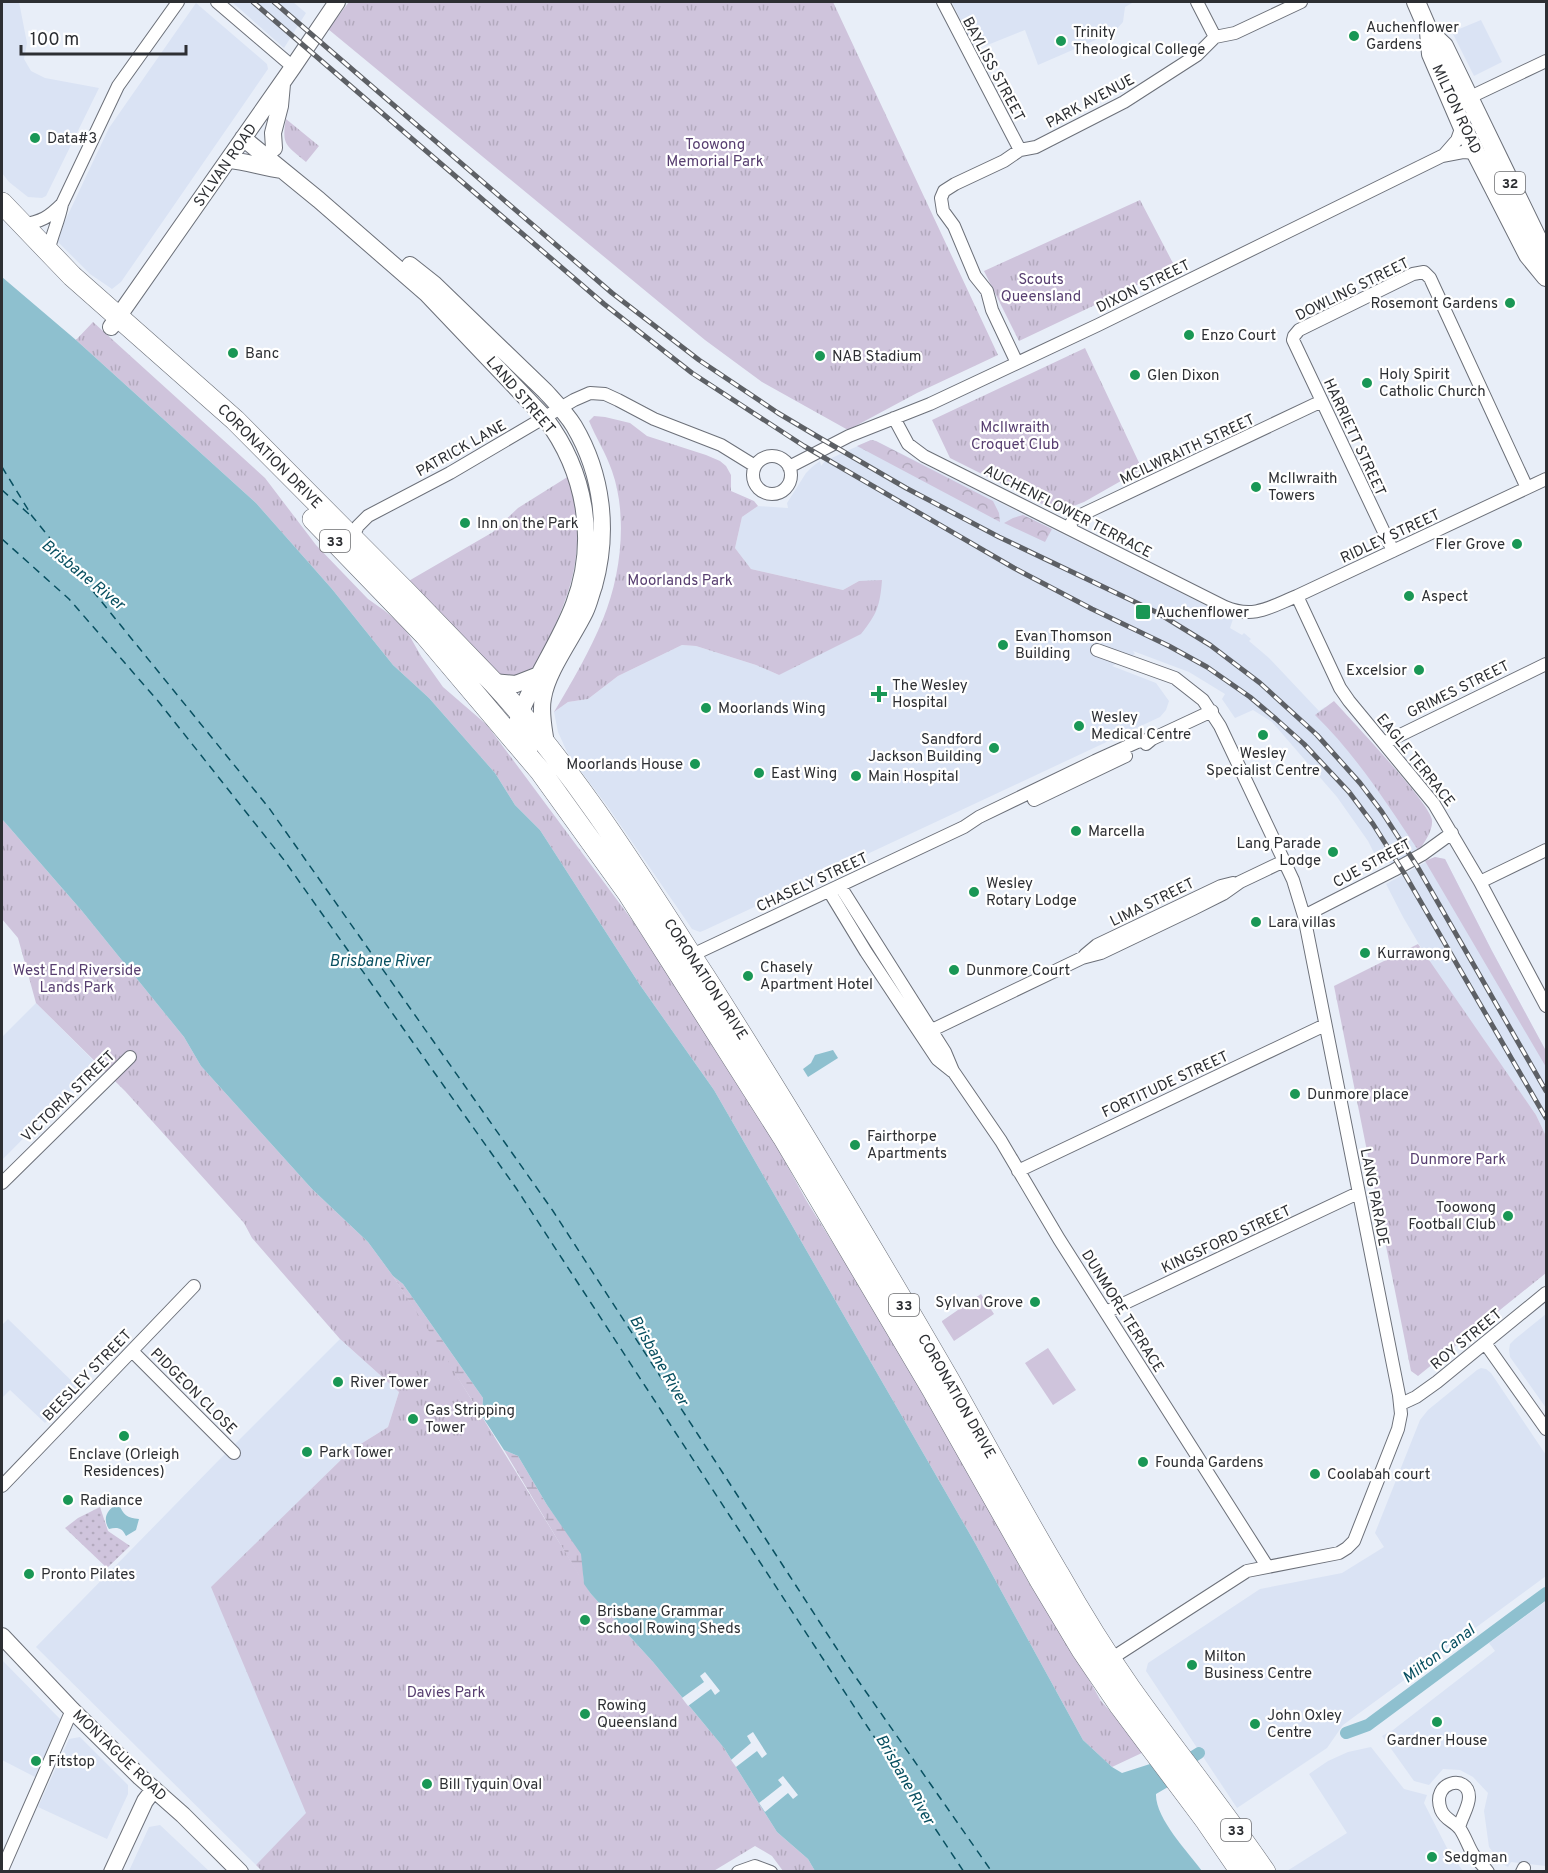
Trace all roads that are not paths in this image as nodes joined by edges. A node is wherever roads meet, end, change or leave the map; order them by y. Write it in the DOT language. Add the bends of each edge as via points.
graph roads {
  1 [pos="178,2"];
  2 [pos="217,2"];
  3 [pos="337,2"];
  4 [pos="943,2"];
  5 [pos="1197,2"];
  6 [pos="1301,2"];
  7 [pos="1416,2"];
  8 [pos="1215,38"];
  9 [pos="1546,61"];
  10 [pos="293,67"];
  11 [pos="282,83"];
  12 [pos="1461,101"];
  13 [pos="1462,126"];
  14 [pos="247,134"];
  15 [pos="274,148"];
  16 [pos="1020,150"];
  17 [pos="1476,153"];
  18 [pos="1442,156"];
  19 [pos="228,160"];
  20 [pos="282,170"];
  21 [pos="2,202"];
  22 [pos="62,204"];
  23 [pos="12,224"];
  24 [pos="48,253"];
  25 [pos="1546,270"];
  26 [pos="1546,277"];
  27 [pos="115,322"];
  28 [pos="1294,336"];
  29 [pos="1017,363"];
  30 [pos="1322,401"];
  31 [pos="561,408"];
  32 [pos="544,418"];
  33 [pos="894,418"];
  34 [pos="755,466"];
  35 [pos="789,467"];
  36 [pos="1546,479"];
  37 [pos="1527,488"];
  38 [pos="1069,528"];
  39 [pos="352,538"];
  40 [pos="1393,551"];
  41 [pos="1297,596"];
  42 [pos="1243,613"];
  43 [pos="1097,650"];
  44 [pos="1546,663"];
  45 [pos="539,675"];
  46 [pos="493,682"];
  47 [pos="1212,711"];
  48 [pos="520,712"];
  49 [pos="1384,743"];
  50 [pos="546,744"];
  51 [pos="541,771"];
  52 [pos="1452,833"];
  53 [pos="1546,850"];
  54 [pos="1284,861"];
  55 [pos="1480,882"];
  56 [pos="834,888"];
  57 [pos="1304,916"];
  58 [pos="682,960"];
  59 [pos="1546,1006"];
  60 [pos="1325,1025"];
  61 [pos="932,1030"];
  62 [pos="130,1057"];
  63 [pos="953,1071"];
  64 [pos="1018,1171"];
  65 [pos="2,1183"];
  66 [pos="1359,1193"];
  67 [pos="194,1286"];
  68 [pos="1546,1293"];
  69 [pos="1106,1312"];
  70 [pos="1485,1343"];
  71 [pos="132,1351"];
  72 [pos="1401,1404"];
  73 [pos="1546,1429"];
  74 [pos="234,1453"];
  75 [pos="2,1486"];
  76 [pos="1267,1566"];
  77 [pos="2,1636"];
  78 [pos="1103,1664"];
  79 [pos="72,1710"];
  80 [pos="154,1789"];
  81 [pos="1195,1792"];
  82 [pos="1459,1828"];
  83 [pos="765,1869"];
  84 [pos="2,1870"];
  85 [pos="112,1872"];
  86 [pos="240,1872"];
  87 [pos="738,1872"];
  88 [pos="1241,1872"];
  89 [pos="1265,1872"];
  90 [pos="1488,1872"];
  1 -- 22 [label="street" via="118,86"];
  2 -- 10 [label="street"];
  3 -- 10 [label="main road, SYLVAN ROAD"];
  4 -- 16 [label="street, BAYLISS STREET"];
  5 -- 8 [label="street"];
  6 -- 8 [label="street, PARK AVENUE" via="1235,33"];
  7 -- 12 [label="main road, MILTON ROAD / 32" via="1429,32 1444,46"];
  8 -- 16 [label="street, PARK AVENUE" via="1197,55 1125,102 1036,147"];
  9 -- 12 [label="street"];
  10 -- 11 [label="main road, SYLVAN ROAD"];
  11 -- 14 [label="main road, SYLVAN ROAD"];
  11 -- 15 [label="main road"];
  12 -- 13 [label="main road, MILTON ROAD / 32"];
  12 -- 25 [label="main road, MILTON ROAD / 32" via="1542,248"];
  13 -- 17 [label="main road, MILTON ROAD / 32"];
  13 -- 18 [label="street, DIXON STREET" via="1457,140"];
  14 -- 15 [label="main road, LAND STREET"];
  14 -- 19 [label="main road, SYLVAN ROAD"];
  14 -- 20 [label="main road, LAND STREET"];
  15 -- 31 [label="main road, LAND STREET" via="434,284"];
  16 -- 29 [label="street, PARK AVENUE" via="1004,162 955,184 941,198"];
  17 -- 18 [label="street, DIXON STREET"];
  17 -- 26 [label="main road, MILTON ROAD / 32" via="1528,255"];
  18 -- 29 [label="street, DIXON STREET"];
  19 -- 20 [label="main road"];
  19 -- 27 [label="main road, SYLVAN ROAD"];
  20 -- 32 [label="main road, LAND STREET" via="427,294"];
  21 -- 23 [label="highway, CORONATION DRIVE / 33"];
  22 -- 23 [label="street" via="41,221"];
  22 -- 24 [label="street"];
  23 -- 24 [label="highway, CORONATION DRIVE / 33"];
  23 -- 27 [label="highway, CORONATION DRIVE / 33" via="56,280"];
  24 -- 27 [label="highway, CORONATION DRIVE / 33"];
  27 -- 39 [label="highway, CORONATION DRIVE / 33" via="235,420"];
  27 -- 51 [label="highway, CORONATION DRIVE / 33" via="267,469 424,635"];
  28 -- 30 [label="street, HARRIETT STREET" via="1294,344"];
  28 -- 37 [label="street, DOWLING STREET" via="1299,330 1424,272"];
  29 -- 33 [label="street, DIXON STREET"];
  30 -- 38 [label="street, MCILWRAITH STREET" via="1081,515"];
  30 -- 40 [label="street, HARRIETT STREET"];
  31 -- 32 [label="street, PATRICK LANE"];
  31 -- 34 [label="street, PATRICK LANE" via="590,393 605,394 654,419 721,445"];
  31 -- 50 [label="main road, LAND STREET" via="590,462 600,500 602,535 600,562 586,610 544,691"];
  32 -- 39 [label="street, PATRICK LANE" via="368,516"];
  32 -- 45 [label="main road, LAND STREET" via="575,471 586,531 584,564 574,604"];
  33 -- 35 [label="street, DIXON STREET"];
  33 -- 38 [label="street, AUCHENFLOWER TERRACE" via="903,438 916,451"];
  34 -- 35 [label="street" via="764,458 775,456"];
  34 -- 35 [label="street" via="754,483 762,491 774,494 788,484"];
  36 -- 37 [label="street, RIDLEY STREET"];
  37 -- 40 [label="street, RIDLEY STREET"];
  38 -- 42 [label="street, AUCHENFLOWER TERRACE"];
  39 -- 46 [label="highway, CORONATION DRIVE / 33"];
  40 -- 41 [label="street, RIDLEY STREET"];
  41 -- 42 [label="street, RIDLEY STREET"];
  41 -- 49 [label="street, EAGLE TERRACE" via="1340,688"];
  43 -- 47 [label="street, LANG PARADE" via="1175,678"];
  44 -- 49 [label="street, GRIMES STREET"];
  45 -- 46 [label="main road" via="516,684"];
  45 -- 48 [label="main road, LAND STREET"];
  46 -- 48 [label="highway, CORONATION DRIVE / 33"];
  47 -- 54 [label="street, LANG PARADE"];
  47 -- 56 [label="street, CHASELY STREET" via="982,824 964,827"];
  48 -- 50 [label="highway, CORONATION DRIVE / 33"];
  48 -- 51 [label="main road" via="518,727"];
  49 -- 52 [label="street, EAGLE TERRACE" via="1434,804"];
  50 -- 58 [label="highway, CORONATION DRIVE / 33" via="605,826"];
  51 -- 58 [label="highway, CORONATION DRIVE / 33" via="628,893"];
  52 -- 55 [label="street, EAGLE TERRACE"];
  52 -- 57 [label="street, CUE STREET" via="1423,854"];
  53 -- 55 [label="street"];
  54 -- 57 [label="street, LANG PARADE"];
  54 -- 61 [label="street, LIMA STREET" via="1150,918 1097,945 1082,958"];
  55 -- 59 [label="street, EAGLE TERRACE"];
  56 -- 58 [label="street, CHASELY STREET"];
  56 -- 61 [label="street, DUNMORE TERRACE"];
  56 -- 63 [label="street, DUNMORE TERRACE" via="866,952 937,1059"];
  57 -- 60 [label="street, LANG PARADE"];
  58 -- 78 [label="highway, CORONATION DRIVE / 33" via="1040,1580"];
  60 -- 64 [label="street, FORTITUDE STREET"];
  60 -- 66 [label="street, LANG PARADE"];
  61 -- 63 [label="street, DUNMORE TERRACE"];
  62 -- 65 [label="street, VICTORIA STREET"];
  63 -- 64 [label="street, DUNMORE TERRACE"];
  64 -- 69 [label="street, DUNMORE TERRACE"];
  66 -- 69 [label="street, KINGSFORD STREET"];
  66 -- 72 [label="street, LANG PARADE"];
  67 -- 71 [label="street, BEESLEY STREET"];
  68 -- 70 [label="street, ROY STREET"];
  69 -- 76 [label="street, DUNMORE TERRACE"];
  70 -- 72 [label="street, ROY STREET" via="1416,1397"];
  70 -- 73 [label="street"];
  71 -- 74 [label="street, PIDGEON CLOSE"];
  71 -- 75 [label="street, BEESLEY STREET"];
  72 -- 76 [label="street, LANG PARADE" via="1398,1429 1350,1545 1339,1553"];
  76 -- 78 [label="street, LANG PARADE" via="1240,1575"];
  77 -- 79 [label="main road, MONTAGUE ROAD"];
  78 -- 81 [label="highway, CORONATION DRIVE / 33"];
  79 -- 80 [label="main road, MONTAGUE ROAD"];
  79 -- 84 [label="street"];
  80 -- 85 [label="main road"];
  80 -- 86 [label="main road, MONTAGUE ROAD"];
  81 -- 88 [label="highway, CORONATION DRIVE / 33"];
  81 -- 89 [label="highway, CORONATION DRIVE / 33" via="1233,1825"];
  82 -- 90 [label="street"];
  83 -- 87 [label="street" via="750,1866"];
}
